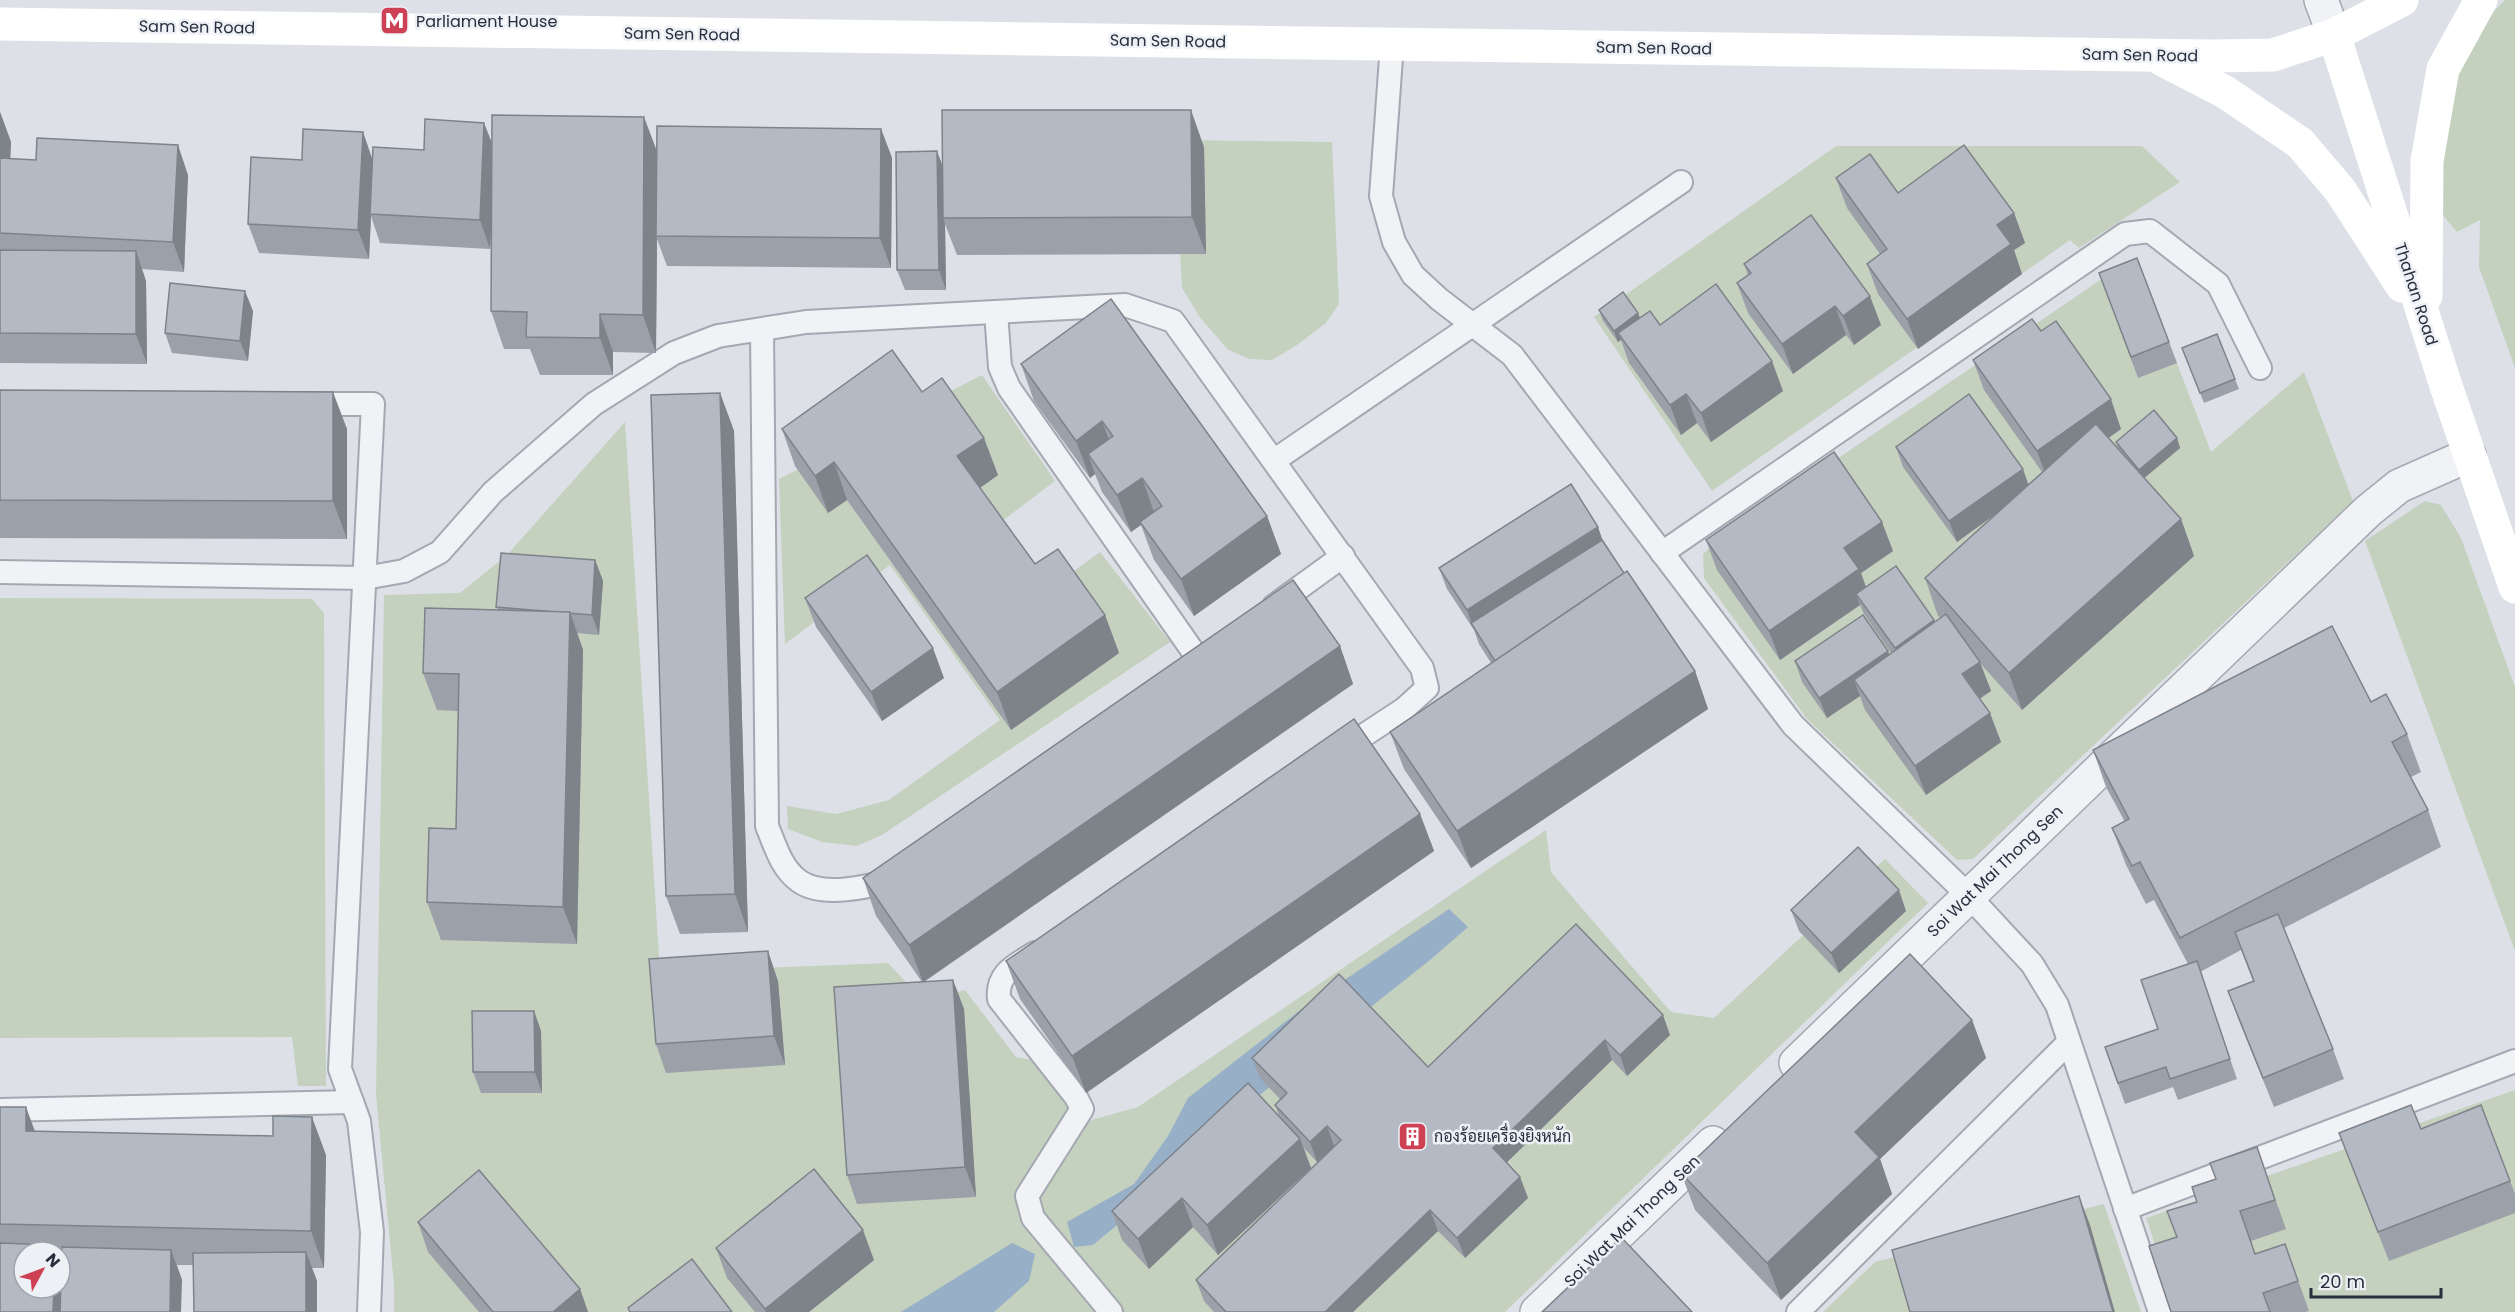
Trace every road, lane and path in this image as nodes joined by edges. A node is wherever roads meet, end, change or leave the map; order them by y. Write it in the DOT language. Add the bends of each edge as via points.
graph roads {
  1 [pos="2320,0"];
  2 [pos="2402,0"];
  3 [pos="2481,0"];
  4 [pos="0,24"];
  5 [pos="2334,35"];
  6 [pos="1392,44"];
  7 [pos="2155,56"];
  8 [pos="1681,182"];
  9 [pos="996,312"];
  10 [pos="2425,323"];
  11 [pos="1473,325"];
  12 [pos="762,330"];
  13 [pos="2260,368"];
  14 [pos="280,404"];
  15 [pos="2469,455"];
  16 [pos="1275,460"];
  17 [pos="1662,553"];
  18 [pos="1343,556"];
  19 [pos="0,572"];
  20 [pos="365,578"];
  21 [pos="2515,586"];
  22 [pos="1257,619"];
  23 [pos="1219,646"];
  24 [pos="1199,660"];
  25 [pos="1180,674"];
  26 [pos="1324,762"];
  27 [pos="913,866"];
  28 [pos="1969,896"];
  29 [pos="1054,940"];
  30 [pos="2069,1042"];
  31 [pos="2515,1061"];
  32 [pos="1772,1087"];
  33 [pos="352,1102"];
  34 [pos="0,1110"];
  35 [pos="1738,1119"];
  36 [pos="2126,1209"];
  37 [pos="369,1312"];
  38 [pos="1111,1312"];
  39 [pos="1537,1312"];
  40 [pos="1798,1312"];
  41 [pos="2160,1312"];
  1 -- 5 [label="street, Thahan Road"];
  2 -- 5 [label="main road, Sam Sen Road"];
  3 -- 10 [label="main road" via="2443,69 2427,161"];
  4 -- 6 [label="main road, Sam Sen Road"];
  5 -- 7 [label="main road, Sam Sen Road" via="2273,55"];
  5 -- 10 [label="main road, Thahan Road"];
  6 -- 7 [label="main road, Sam Sen Road"];
  6 -- 11 [label="lane" via="1381,196 1394,242 1413,275"];
  7 -- 10 [label="main road" via="2225,92 2300,143 2340,190"];
  8 -- 11 [label="lane"];
  9 -- 12 [label="lane" via="806,322"];
  9 -- 16 [label="lane" via="1125,305 1173,321"];
  9 -- 24 [label="lane" via="1000,367 1009,388"];
  10 -- 15 [label="main road, Thahan Road"];
  11 -- 16 [label="lane"];
  11 -- 17 [label="lane" via="1512,355"];
  12 -- 20 [label="lane" via="718,336 674,352 594,404 493,492 440,552 404,571"];
  12 -- 27 [label="lane" via="767,826 782,861 800,882 822,890 862,888 894,879"];
  13 -- 17 [label="lane" via="2218,284 2150,231 2125,234"];
  14 -- 20 [label="lane" via="373,404"];
  15 -- 21 [label="main road, Thahan Road"];
  15 -- 28 [label="street, Soi Wat Mai Thong Sen" via="2399,486 2368,511"];
  16 -- 18 [label="lane"];
  17 -- 28 [label="lane" via="1793,725"];
  18 -- 22 [label="lane"];
  18 -- 26 [label="lane" via="1422,668 1427,688 1404,709"];
  19 -- 20 [label="lane"];
  20 -- 33 [label="lane" via="340,1069"];
  23 -- 24 [label="lane"];
  24 -- 25 [label="lane"];
  28 -- 30 [label="lane" via="2032,964 2057,1005"];
  28 -- 32 [label="street, Soi Wat Mai Thong Sen"];
  29 -- 38 [label="lane" via="1004,973 998,988 999,999 1082,1109 1027,1196 1028,1208"];
  30 -- 36 [label="lane"];
  30 -- 40 [label="lane"];
  31 -- 36 [label="lane"];
  33 -- 34 [label="lane"];
  33 -- 37 [label="lane" via="359,1121 372,1232"];
  35 -- 39 [label="street, Soi Wat Mai Thong Sen"];
  36 -- 41 [label="lane"];
}
